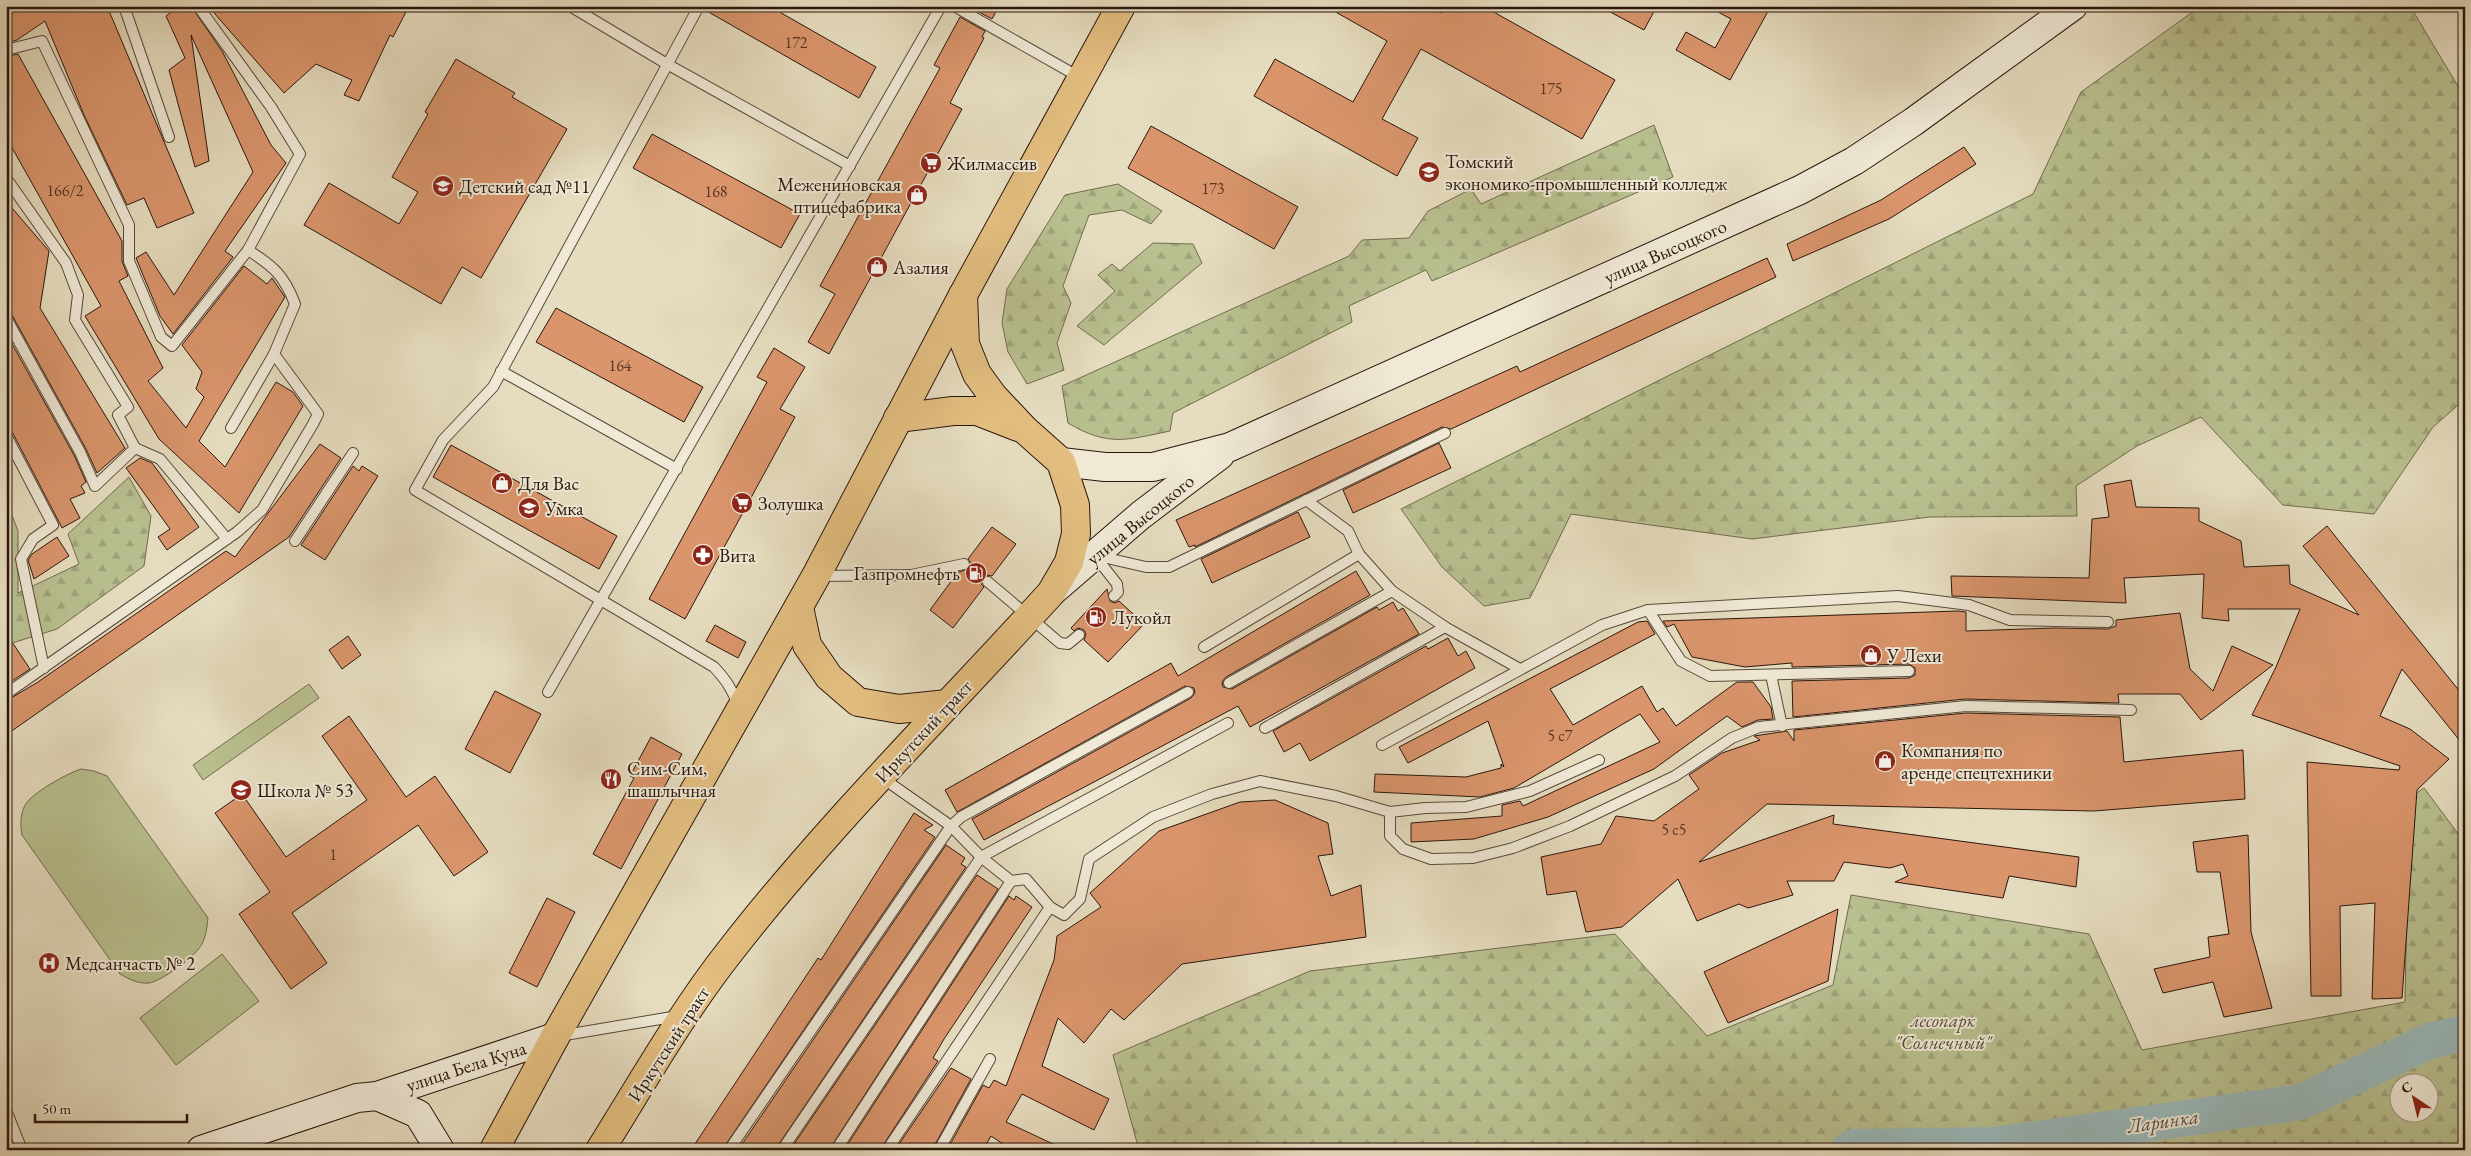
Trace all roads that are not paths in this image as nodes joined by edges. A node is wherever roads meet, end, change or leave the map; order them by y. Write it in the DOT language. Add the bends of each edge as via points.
graph roads {
  1 [pos="124,6"];
  2 [pos="198,6"];
  3 [pos="570,6"];
  4 [pos="699,6"];
  5 [pos="940,6"];
  6 [pos="954,6"];
  7 [pos="1121,6"];
  8 [pos="2073,6"];
  9 [pos="6,50"];
  10 [pos="667,64"];
  11 [pos="1082,78"];
  12 [pos="169,137"];
  13 [pos="850,166"];
  14 [pos="6,178"];
  15 [pos="248,250"];
  16 [pos="962,295"];
  17 [pos="6,318"];
  18 [pos="274,354"];
  19 [pos="501,371"];
  20 [pos="898,418"];
  21 [pos="230,428"];
  22 [pos="1026,430"];
  23 [pos="1445,434"];
  24 [pos="6,435"];
  25 [pos="1230,447"];
  26 [pos="135,448"];
  27 [pos="353,453"];
  28 [pos="1061,462"];
  29 [pos="677,469"];
  30 [pos="1306,500"];
  31 [pos="227,539"];
  32 [pos="295,541"];
  33 [pos="1359,554"];
  34 [pos="1095,555"];
  35 [pos="964,564"];
  36 [pos="816,576"];
  37 [pos="988,582"];
  38 [pos="1392,591"];
  39 [pos="1051,593"];
  40 [pos="1114,596"];
  41 [pos="602,601"];
  42 [pos="799,606"];
  43 [pos="1648,610"];
  44 [pos="1030,616"];
  45 [pos="2108,622"];
  46 [pos="1445,627"];
  47 [pos="1079,635"];
  48 [pos="1204,647"];
  49 [pos="44,668"];
  50 [pos="1520,669"];
  51 [pos="1908,671"];
  52 [pos="1771,675"];
  53 [pos="1229,683"];
  54 [pos="548,692"];
  55 [pos="1188,692"];
  56 [pos="6,694"];
  57 [pos="948,704"];
  58 [pos="2131,710"];
  59 [pos="740,712"];
  60 [pos="1228,723"];
  61 [pos="1782,726"];
  62 [pos="1265,728"];
  63 [pos="1382,745"];
  64 [pos="1599,760"];
  65 [pos="880,776"];
  66 [pos="1390,812"];
  67 [pos="951,826"];
  68 [pos="981,856"];
  69 [pos="1011,881"];
  70 [pos="1050,907"];
  71 [pos="686,1014"];
  72 [pos="555,1037"];
  73 [pos="990,1059"];
  74 [pos="377,1096"];
  75 [pos="6,1110"];
  76 [pos="601,1149"];
  77 [pos="22,1150"];
  78 [pos="201,1150"];
  79 [pos="440,1150"];
  80 [pos="494,1150"];
  81 [pos="729,1150"];
  82 [pos="782,1150"];
  83 [pos="836,1150"];
  84 [pos="887,1150"];
  85 [pos="939,1150"];
  1 -- 12 [label="lane"];
  2 -- 15 [label="lane" via="271,107 300,154"];
  3 -- 10 [label="lane"];
  4 -- 10 [label="lane"];
  5 -- 13 [label="lane"];
  6 -- 11 [label="lane"];
  7 -- 11 [label="main road"];
  8 -- 25 [label="main road, улица Высоцкого" via="1913,122 1854,161 1800,190"];
  9 -- 15 [label="lane" via="42,41 129,225 129,261 161,337 172,346"];
  10 -- 13 [label="lane"];
  10 -- 19 [label="lane"];
  11 -- 16 [label="main road"];
  13 -- 29 [label="lane"];
  14 -- 26 [label="lane" via="66,262 78,295 75,320 128,407 118,415"];
  15 -- 18 [label="lane" via="272,266 295,304"];
  16 -- 20 [label="main road"];
  16 -- 22 [label="main road, Иркутский тракт" via="965,344 977,374"];
  17 -- 26 [label="lane" via="80,452 95,486"];
  18 -- 21 [label="lane"];
  18 -- 31 [label="lane" via="318,414 262,510"];
  19 -- 29 [label="lane"];
  19 -- 41 [label="lane" via="493,387 443,440 415,490"];
  20 -- 22 [label="main road" via="977,411"];
  20 -- 36 [label="main road"];
  22 -- 28 [label="main road, Иркутский тракт"];
  23 -- 30 [label="lane"];
  24 -- 49 [label="lane" via="53,525 33,539 21,559"];
  25 -- 28 [label="main road, улица Высоцкого" via="1153,467 1105,467"];
  25 -- 34 [label="main road, улица Высоцкого"];
  26 -- 31 [label="lane" via="160,459"];
  27 -- 32 [label="lane"];
  28 -- 39 [label="main road, Иркутский тракт" via="1075,505 1076,534 1069,562"];
  29 -- 41 [label="lane"];
  30 -- 33 [label="lane" via="1348,531"];
  30 -- 34 [label="lane" via="1170,567 1146,567"];
  31 -- 49 [label="lane"];
  33 -- 38 [label="lane"];
  33 -- 48 [label="lane"];
  34 -- 39 [label="main road, улица Высоцкого"];
  34 -- 40 [label="lane" via="1117,584 1118,592"];
  35 -- 36 [label="lane" via="911,575"];
  36 -- 42 [label="main road"];
  37 -- 44 [label="lane"];
  38 -- 46 [label="lane"];
  38 -- 53 [label="lane"];
  39 -- 44 [label="main road, Иркутский тракт"];
  41 -- 54 [label="lane"];
  41 -- 59 [label="lane" via="714,667 734,692"];
  42 -- 57 [label="main road" via="806,644 829,676 858,702 900,709"];
  42 -- 59 [label="main road"];
  43 -- 45 [label="lane" via="1898,596 1969,605 2010,620"];
  43 -- 50 [label="lane" via="1602,625"];
  43 -- 52 [label="lane" via="1681,661 1710,676"];
  44 -- 47 [label="lane" via="1064,645"];
  44 -- 57 [label="main road, Иркутский тракт"];
  46 -- 50 [label="lane"];
  46 -- 62 [label="lane"];
  49 -- 56 [label="lane"];
  50 -- 63 [label="lane"];
  51 -- 52 [label="lane"];
  52 -- 61 [label="lane"];
  55 -- 67 [label="lane" via="961,817"];
  57 -- 65 [label="main road, Иркутский тракт"];
  58 -- 61 [label="lane" via="1966,706"];
  59 -- 72 [label="main road"];
  60 -- 68 [label="lane"];
  61 -- 66 [label="lane" via="1759,727 1732,738 1675,776 1570,826 1513,848 1473,858 1430,859 1403,849 1390,836"];
  64 -- 66 [label="lane" via="1512,796 1466,807"];
  65 -- 67 [label="lane"];
  65 -- 71 [label="main road, Иркутский тракт" via="777,892"];
  66 -- 70 [label="lane" via="1336,796 1260,781 1212,794 1153,817 1089,859 1080,899 1064,915"];
  67 -- 68 [label="lane"];
  67 -- 81 [label="lane"];
  68 -- 69 [label="lane"];
  68 -- 82 [label="lane"];
  69 -- 70 [label="lane" via="1026,879"];
  69 -- 83 [label="lane"];
  70 -- 84 [label="lane"];
  71 -- 72 [label="lane"];
  71 -- 76 [label="main road, Иркутский тракт"];
  72 -- 74 [label="main road, улица Бела Куна"];
  72 -- 80 [label="main road"];
  73 -- 85 [label="lane"];
  74 -- 78 [label="main road, улица Бела Куна" via="357,1098"];
  74 -- 79 [label="main road, улица Бела Куна" via="418,1114"];
  75 -- 77 [label="lane"];
}
